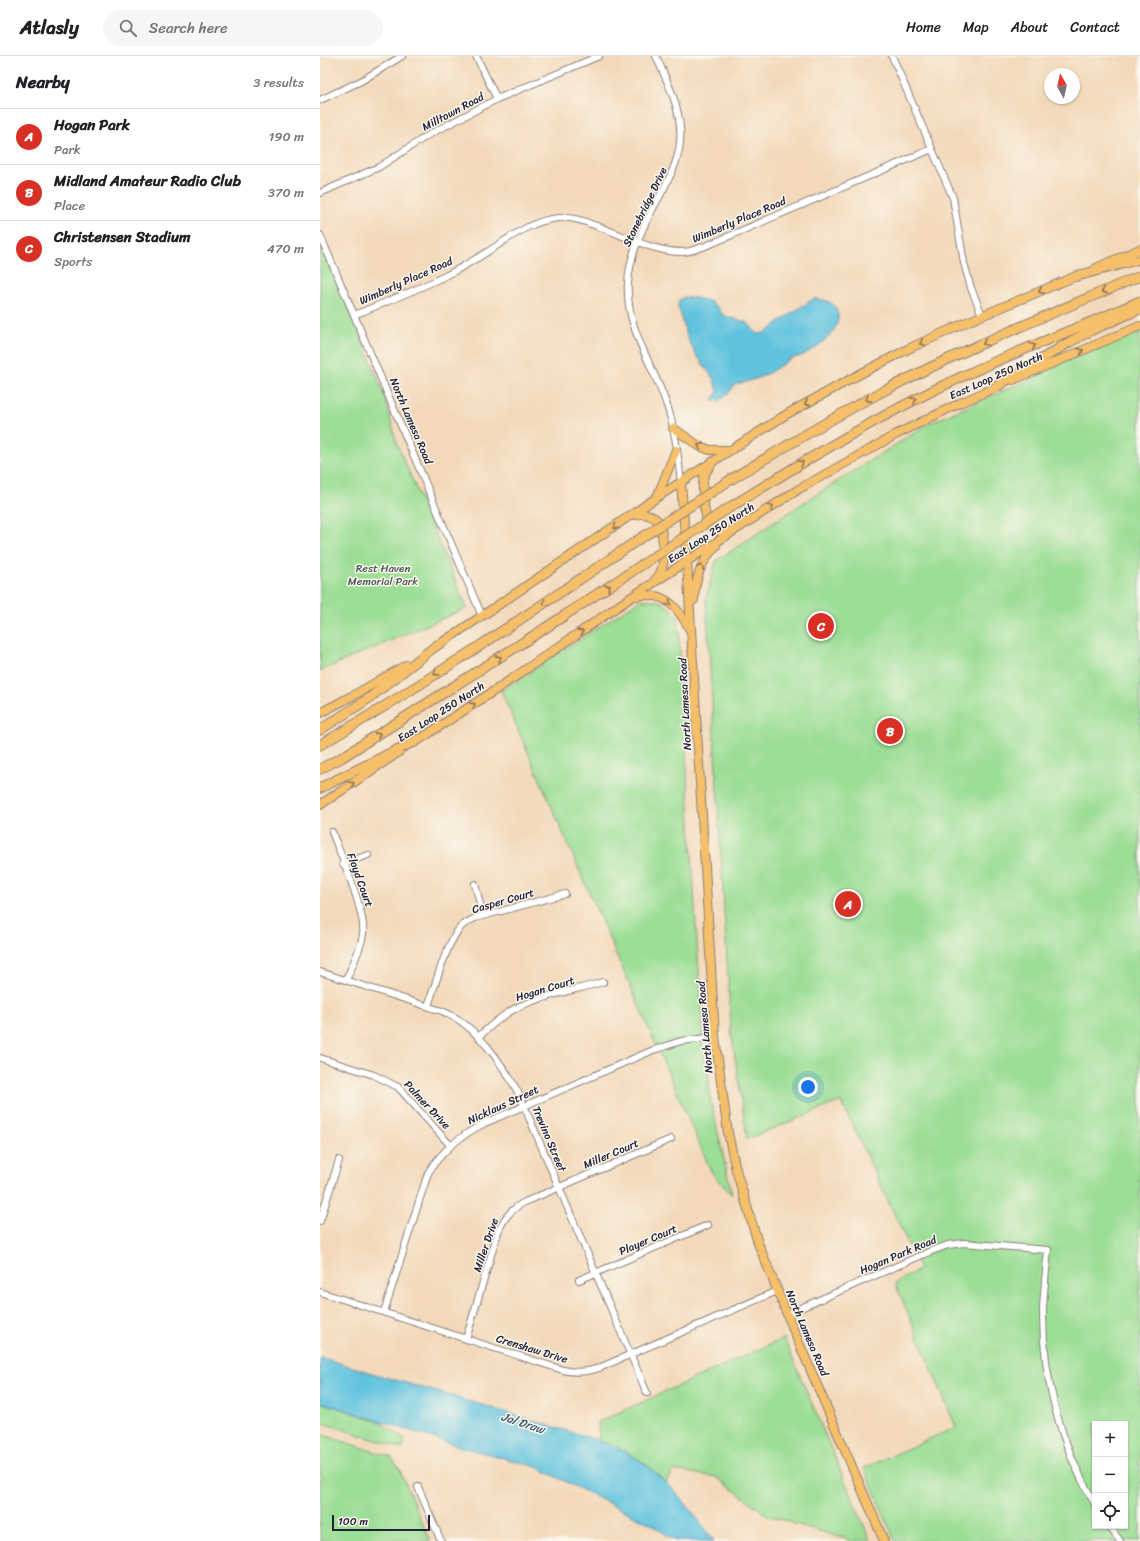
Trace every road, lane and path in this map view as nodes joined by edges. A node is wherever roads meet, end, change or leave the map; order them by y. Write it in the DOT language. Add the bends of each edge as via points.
graph roads {
  1 [pos="402,56"];
  2 [pos="476,56"];
  3 [pos="599,56"];
  4 [pos="656,56"];
  5 [pos="892,56"];
  6 [pos="497,99"];
  7 [pos="320,100"];
  8 [pos="932,148"];
  9 [pos="320,193"];
  10 [pos="320,235"];
  11 [pos="638,241"];
  12 [pos="1140,249"];
  13 [pos="1140,259"];
  14 [pos="1077,276"];
  15 [pos="1140,276"];
  16 [pos="1140,301"];
  17 [pos="1140,309"];
  18 [pos="982,315"];
  19 [pos="354,316"];
  20 [pos="1140,326"];
  21 [pos="994,388"];
  22 [pos="673,428"];
  23 [pos="676,450"];
  24 [pos="732,450"];
  25 [pos="720,457"];
  26 [pos="681,482"];
  27 [pos="656,498"];
  28 [pos="631,516"];
  29 [pos="748,522"];
  30 [pos="727,536"];
  31 [pos="687,561"];
  32 [pos="633,596"];
  33 [pos="482,616"];
  34 [pos="692,632"];
  35 [pos="437,646"];
  36 [pos="320,713"];
  37 [pos="320,730"];
  38 [pos="419,739"];
  39 [pos="320,745"];
  40 [pos="320,769"];
  41 [pos="320,788"];
  42 [pos="320,805"];
  43 [pos="332,832"];
  44 [pos="368,855"];
  45 [pos="343,864"];
  46 [pos="474,884"];
  47 [pos="565,894"];
  48 [pos="483,916"];
  49 [pos="320,972"];
  50 [pos="346,980"];
  51 [pos="603,982"];
  52 [pos="428,1006"];
  53 [pos="478,1037"];
  54 [pos="715,1037"];
  55 [pos="320,1058"];
  56 [pos="524,1106"];
  57 [pos="671,1139"];
  58 [pos="450,1145"];
  59 [pos="339,1160"];
  60 [pos="559,1187"];
  61 [pos="320,1221"];
  62 [pos="708,1225"];
  63 [pos="596,1273"];
  64 [pos="579,1280"];
  65 [pos="777,1291"];
  66 [pos="320,1292"];
  67 [pos="384,1312"];
  68 [pos="787,1314"];
  69 [pos="466,1339"];
  70 [pos="630,1354"];
  71 [pos="647,1393"];
  72 [pos="418,1487"];
  73 [pos="1092,1500"];
  74 [pos="1111,1529"];
  75 [pos="441,1541"];
  76 [pos="884,1541"];
  77 [pos="1120,1541"];
  1 -- 7 [label="street" via="361,81"];
  2 -- 6 [label="street"];
  3 -- 6 [label="street, Milltown Road"];
  4 -- 11 [label="street, Stonebridge Drive" via="672,92 681,139 675,167"];
  5 -- 8 [label="street"];
  6 -- 9 [label="street, Milltown Road" via="430,134 379,167"];
  8 -- 11 [label="street, Wimberly Place Road" via="700,248 684,252 672,251"];
  8 -- 18 [label="street" via="953,198 964,264"];
  10 -- 19 [label="street, North Lamesa Road"];
  11 -- 19 [label="street, Wimberly Place Road" via="576,219 548,220 523,228 444,277"];
  11 -- 22 [label="street, Stonebridge Drive" via="629,276 630,312 644,354 665,400"];
  12 -- 14 [label="main road"];
  13 -- 14 [label="highway"];
  14 -- 18 [label="main road, one-way"];
  15 -- 39 [label="highway, one-way, bridge" via="928,368 820,426 730,480 539,608"];
  40 -- 16 [label="highway, one-way, bridge" via="530,638 732,506 841,440 966,375"];
  17 -- 21 [label="highway" via="1092,330"];
  18 -- 24 [label="main road, one-way" via="862,372 787,414"];
  19 -- 33 [label="street, North Lamesa Road"];
  21 -- 20 [label="main road, East Loop 250 North, one-way"];
  29 -- 21 [label="main road, East Loop 250 North, one-way" via="852,459"];
  22 -- 23 [label="street, Stonebridge Drive"];
  24 -- 22 [label="main road, one-way" via="704,448"];
  23 -- 26 [label="street, Stonebridge Drive"];
  23 -- 27 [label="main road"];
  24 -- 25 [label="main road"];
  25 -- 26 [label="main road"];
  25 -- 29 [label="main road" via="704,476 705,518 710,528 720,532 734,530"];
  26 -- 27 [label="main road"];
  26 -- 31 [label="main road, North Lamesa Road"];
  27 -- 28 [label="main road"];
  28 -- 32 [label="main road" via="647,514 660,523 664,563 657,578"];
  28 -- 33 [label="main road, one-way"];
  29 -- 30 [label="main road, East Loop 250 North"];
  30 -- 31 [label="main road, East Loop 250 North"];
  34 -- 30 [label="main road, one-way" via="695,591 700,567"];
  31 -- 32 [label="main road, East Loop 250 North"];
  31 -- 34 [label="main road, North Lamesa Road"];
  32 -- 34 [label="main road, one-way" via="651,595 670,602"];
  38 -- 32 [label="main road, East Loop 250 North, one-way"];
  33 -- 35 [label="main road"];
  34 -- 54 [label="main road, North Lamesa Road"];
  35 -- 36 [label="main road"];
  35 -- 37 [label="highway" via="368,699"];
  38 -- 41 [label="highway"];
  42 -- 38 [label="main road, East Loop 250 North, one-way"];
  43 -- 45 [label="street, Floyd Court"];
  44 -- 45 [label="street"];
  45 -- 50 [label="street, Floyd Court" via="361,910 363,927 362,938"];
  46 -- 48 [label="street"];
  47 -- 48 [label="street, Casper Court"];
  48 -- 52 [label="street, Casper Court" via="464,925 453,938"];
  49 -- 50 [label="street, Trevino Street"];
  50 -- 52 [label="street, Trevino Street"];
  51 -- 53 [label="street, Hogan Court" via="520,1006"];
  52 -- 53 [label="street, Trevino Street" via="464,1023"];
  53 -- 56 [label="street, Trevino Street" via="508,1074"];
  54 -- 56 [label="street, Nicklaus Street" via="681,1041 651,1051"];
  54 -- 65 [label="main road, North Lamesa Road" via="728,1133 736,1170 758,1243"];
  55 -- 58 [label="street, Palmer Drive" via="374,1075 398,1088"];
  56 -- 58 [label="street, Nicklaus Street" via="473,1129"];
  56 -- 60 [label="street, Trevino Street"];
  57 -- 60 [label="street, Miller Court"];
  58 -- 67 [label="street, Nicklaus Street" via="428,1173"];
  59 -- 61 [label="street"];
  60 -- 63 [label="street, Trevino Street"];
  60 -- 69 [label="street, Miller Drive" via="519,1205 502,1223"];
  62 -- 63 [label="street, Player Court"];
  63 -- 64 [label="street, Player Court"];
  63 -- 70 [label="street, Trevino Street"];
  65 -- 68 [label="main road, North Lamesa Road"];
  65 -- 70 [label="street, Crenshaw Drive"];
  66 -- 67 [label="street, Crenshaw Drive"];
  67 -- 69 [label="street, Crenshaw Drive"];
  68 -- 73 [label="street, Hogan Park Road" via="948,1245 964,1243 1048,1250 1044,1324 1050,1388 1074,1465"];
  68 -- 76 [label="main road, North Lamesa Road"];
  69 -- 70 [label="street, Crenshaw Drive" via="572,1372 594,1369"];
  70 -- 71 [label="street, Trevino Street"];
  72 -- 75 [label="street"];
  74 -- 77 [label="street"];
}
